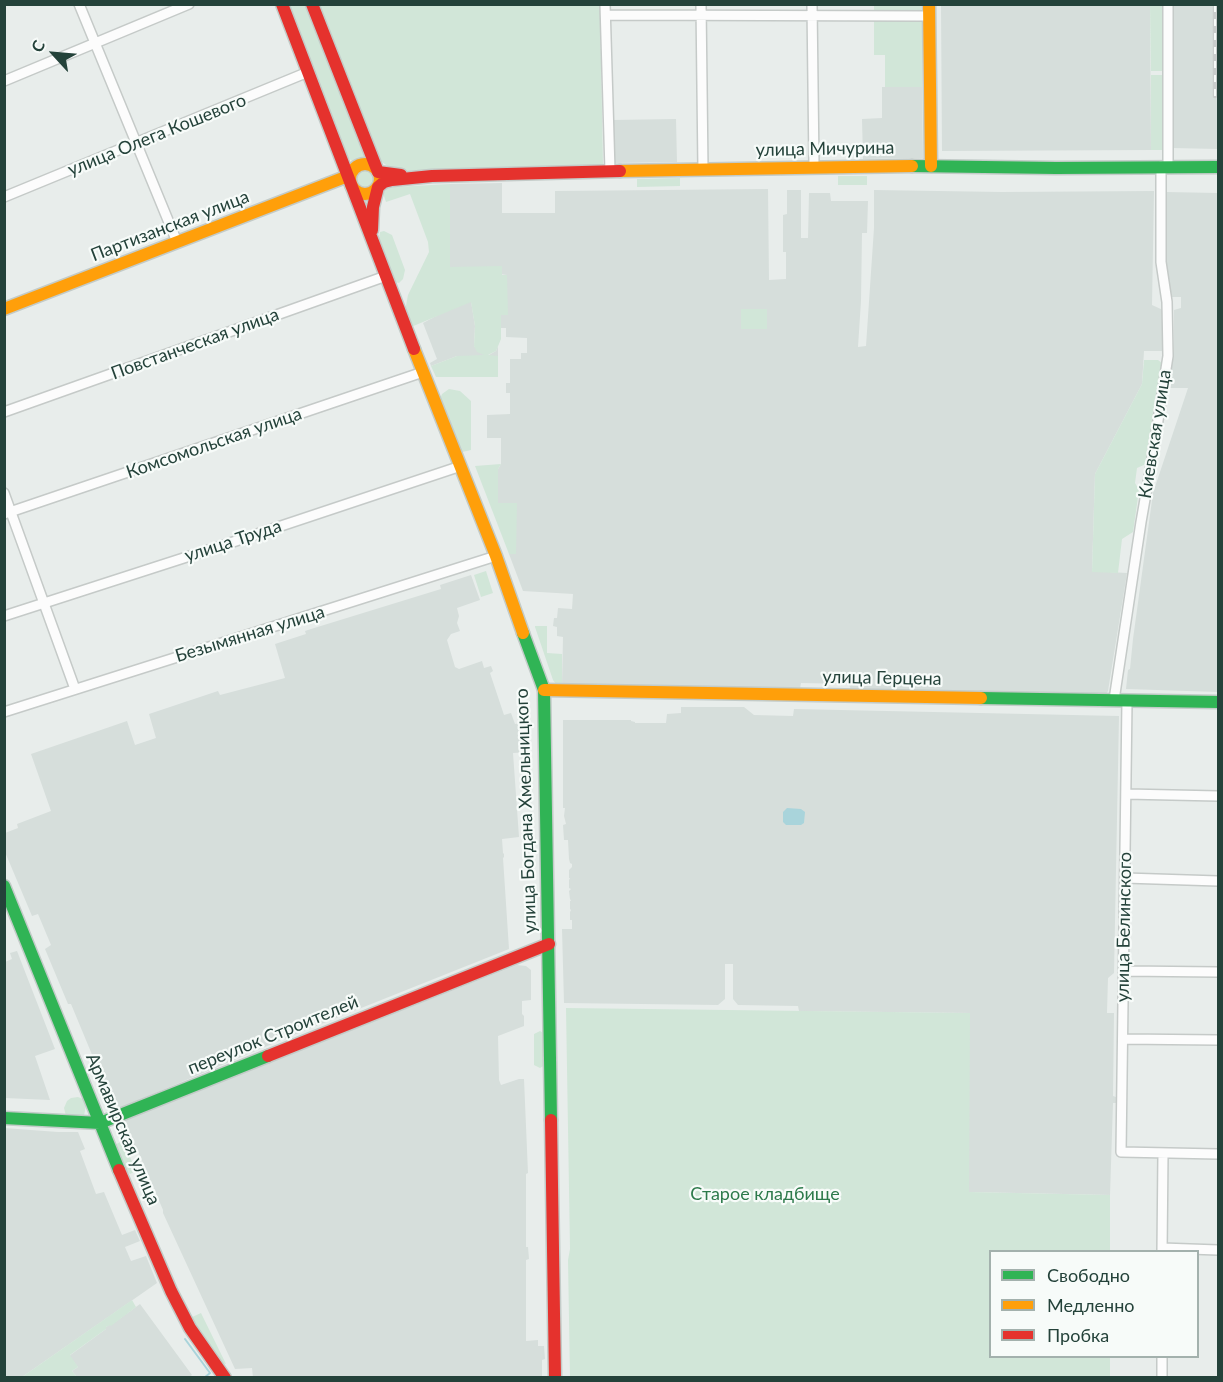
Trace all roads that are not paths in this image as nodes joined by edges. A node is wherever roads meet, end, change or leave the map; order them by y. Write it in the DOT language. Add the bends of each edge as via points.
graph roads {
  1 [pos="79,4"];
  2 [pos="189,4"];
  3 [pos="282,4"];
  4 [pos="312,4"];
  5 [pos="605,4"];
  6 [pos="701,4"];
  7 [pos="812,4"];
  8 [pos="1168,4"];
  9 [pos="929,10"];
  10 [pos="606,15"];
  11 [pos="701,15"];
  12 [pos="812,16"];
  13 [pos="95,43"];
  14 [pos="308,72"];
  15 [pos="4,81"];
  16 [pos="137,143"];
  17 [pos="931,166"];
  18 [pos="1164,166"];
  19 [pos="1218,167"];
  20 [pos="814,168"];
  21 [pos="702,170"];
  22 [pos="610,171"];
  23 [pos="378,172"];
  24 [pos="432,176"];
  25 [pos="350,180"];
  26 [pos="378,187"];
  27 [pos="4,197"];
  28 [pos="371,238"];
  29 [pos="177,242"];
  30 [pos="386,276"];
  31 [pos="4,309"];
  32 [pos="423,372"];
  33 [pos="4,412"];
  34 [pos="461,466"];
  35 [pos="4,494"];
  36 [pos="8,513"];
  37 [pos="496,556"];
  38 [pos="44,603"];
  39 [pos="4,616"];
  40 [pos="75,689"];
  41 [pos="544,690"];
  42 [pos="1114,700"];
  43 [pos="1127,701"];
  44 [pos="1218,702"];
  45 [pos="4,712"];
  46 [pos="1126,794"];
  47 [pos="1218,796"];
  48 [pos="1125,878"];
  49 [pos="1218,881"];
  50 [pos="4,886"];
  51 [pos="8,908"];
  52 [pos="549,944"];
  53 [pos="1124,971"];
  54 [pos="1218,972"];
  55 [pos="1123,1039"];
  56 [pos="1218,1040"];
  57 [pos="4,1118"];
  58 [pos="100,1123"];
  59 [pos="1163,1153"];
  60 [pos="1218,1154"];
  61 [pos="1162,1250"];
  62 [pos="1218,1250"];
  63 [pos="1162,1358"];
  64 [pos="225,1377"];
  65 [pos="555,1377"];
  66 [pos="1162,1377"];
  1 -- 13 [label="street"];
  2 -- 13 [label="street"];
  3 -- 14 [label="street, улица Богдана Хмельницкого"];
  4 -- 23 [label="street"];
  5 -- 10 [label="street"];
  6 -- 11 [label="street"];
  7 -- 12 [label="street"];
  8 -- 18 [label="street, Киевская улица"];
  9 -- 12 [label="street"];
  9 -- 17 [label="street"];
  10 -- 11 [label="street"];
  10 -- 22 [label="street"];
  11 -- 12 [label="street"];
  11 -- 21 [label="street"];
  12 -- 20 [label="street"];
  13 -- 15 [label="street"];
  13 -- 16 [label="street"];
  14 -- 16 [label="street, улица Олега Кошевого"];
  14 -- 25 [label="street, улица Богдана Хмельницкого"];
  16 -- 27 [label="street, улица Олега Кошевого"];
  16 -- 29 [label="street"];
  17 -- 18 [label="street, улица Мичурина"];
  17 -- 20 [label="street, улица Мичурина"];
  18 -- 19 [label="street, улица Мичурина"];
  18 -- 42 [label="street, Киевская улица" via="1161,262 1167,302 1168,356"];
  20 -- 21 [label="street, улица Мичурина"];
  21 -- 22 [label="street, улица Мичурина"];
  22 -- 24 [label="street, улица Мичурина"];
  23 -- 24 [label="street, улица Мичурина"];
  23 -- 25 [label="street" via="372,165 359,165"];
  23 -- 26 [label="street"];
  24 -- 26 [label="street, улица Мичурина" via="392,180"];
  25 -- 26 [label="street" via="356,191 365,194"];
  25 -- 28 [label="street, улица Богдана Хмельницкого"];
  25 -- 29 [label="street, Партизанская улица"];
  26 -- 28 [label="street, улица Богдана Хмельницкого"];
  28 -- 30 [label="street, улица Богдана Хмельницкого"];
  29 -- 31 [label="street, Партизанская улица"];
  30 -- 32 [label="street, улица Богдана Хмельницкого"];
  30 -- 33 [label="street, Повстанческая улица"];
  32 -- 34 [label="street, улица Богдана Хмельницкого"];
  32 -- 36 [label="street, Комсомольская улица"];
  34 -- 37 [label="street, улица Богдана Хмельницкого"];
  34 -- 38 [label="street, улица Труда"];
  35 -- 36 [label="street"];
  36 -- 38 [label="street"];
  37 -- 40 [label="street, Безымянная улица"];
  37 -- 41 [label="street, улица Богдана Хмельницкого"];
  38 -- 39 [label="street, улица Труда"];
  38 -- 40 [label="street"];
  40 -- 45 [label="street, Безымянная улица"];
  41 -- 42 [label="street, улица Герцена"];
  41 -- 52 [label="street, улица Богдана Хмельницкого"];
  42 -- 43 [label="street, улица Герцена"];
  43 -- 44 [label="street, улица Герцена"];
  43 -- 46 [label="street, улица Белинского"];
  46 -- 47 [label="street"];
  46 -- 48 [label="street, улица Белинского"];
  48 -- 49 [label="street"];
  48 -- 53 [label="street, улица Белинского"];
  50 -- 51 [label="street, Армавирская улица"];
  51 -- 58 [label="street, Армавирская улица"];
  52 -- 58 [label="street, переулок Строителей"];
  52 -- 65 [label="street, улица Богдана Хмельницкого"];
  53 -- 54 [label="street"];
  53 -- 55 [label="street, улица Белинского"];
  55 -- 56 [label="street"];
  55 -- 59 [label="street, улица Белинского" via="1121,1152"];
  57 -- 58 [label="street, переулок Строителей"];
  58 -- 64 [label="street, Армавирская улица" via="180,1310"];
  59 -- 60 [label="street"];
  59 -- 61 [label="street"];
  61 -- 62 [label="street"];
  63 -- 66 [label="street"];
}
